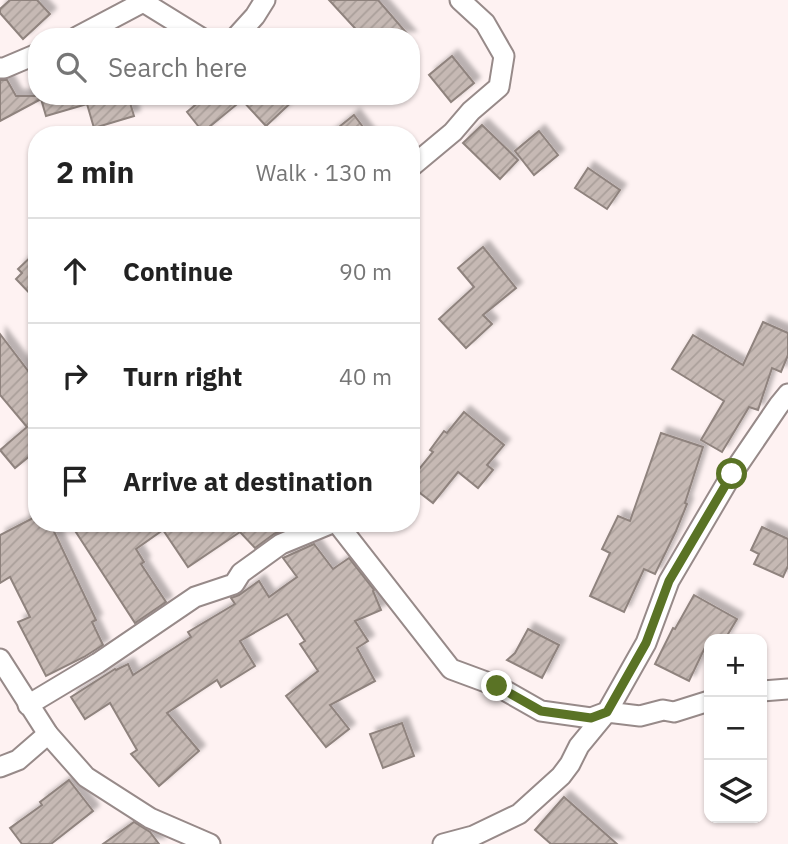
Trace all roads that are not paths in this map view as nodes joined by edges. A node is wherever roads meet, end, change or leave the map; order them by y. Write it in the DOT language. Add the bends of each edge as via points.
graph roads {
  1 [pos="265,0"];
  2 [pos="460,0"];
  3 [pos="141,1"];
  4 [pos="93,28"];
  5 [pos="185,28"];
  6 [pos="244,28"];
  7 [pos="28,58"];
  8 [pos="0,68"];
  9 [pos="420,160"];
  10 [pos="788,394"];
  11 [pos="312,532"];
  12 [pos="342,532"];
  13 [pos="0,659"];
  14 [pos="788,689"];
  15 [pos="767,691"];
  16 [pos="704,703"];
  17 [pos="28,705"];
  18 [pos="607,712"];
  19 [pos="48,734"];
  20 [pos="0,767"];
  21 [pos="209,844"];
  22 [pos="443,844"];
  1 -- 6 [label="street"];
  2 -- 9 [label="street" via="485,23 503,55 499,87"];
  3 -- 4 [label="street"];
  3 -- 5 [label="street"];
  7 -- 8 [label="street"];
  10 -- 18 [label="street" via="732,474 669,581 646,643"];
  11 -- 17 [label="street" via="281,544 241,573 234,584 195,597"];
  12 -- 18 [label="street" via="451,669 497,686 541,711 591,718"];
  13 -- 17 [label="street"];
  14 -- 15 [label="street"];
  16 -- 18 [label="street" via="640,716"];
  17 -- 19 [label="street"];
  18 -- 22 [label="street" via="561,776 519,814 473,836"];
  19 -- 20 [label="street" via="18,760"];
  19 -- 21 [label="street" via="86,777 150,818"];
}
